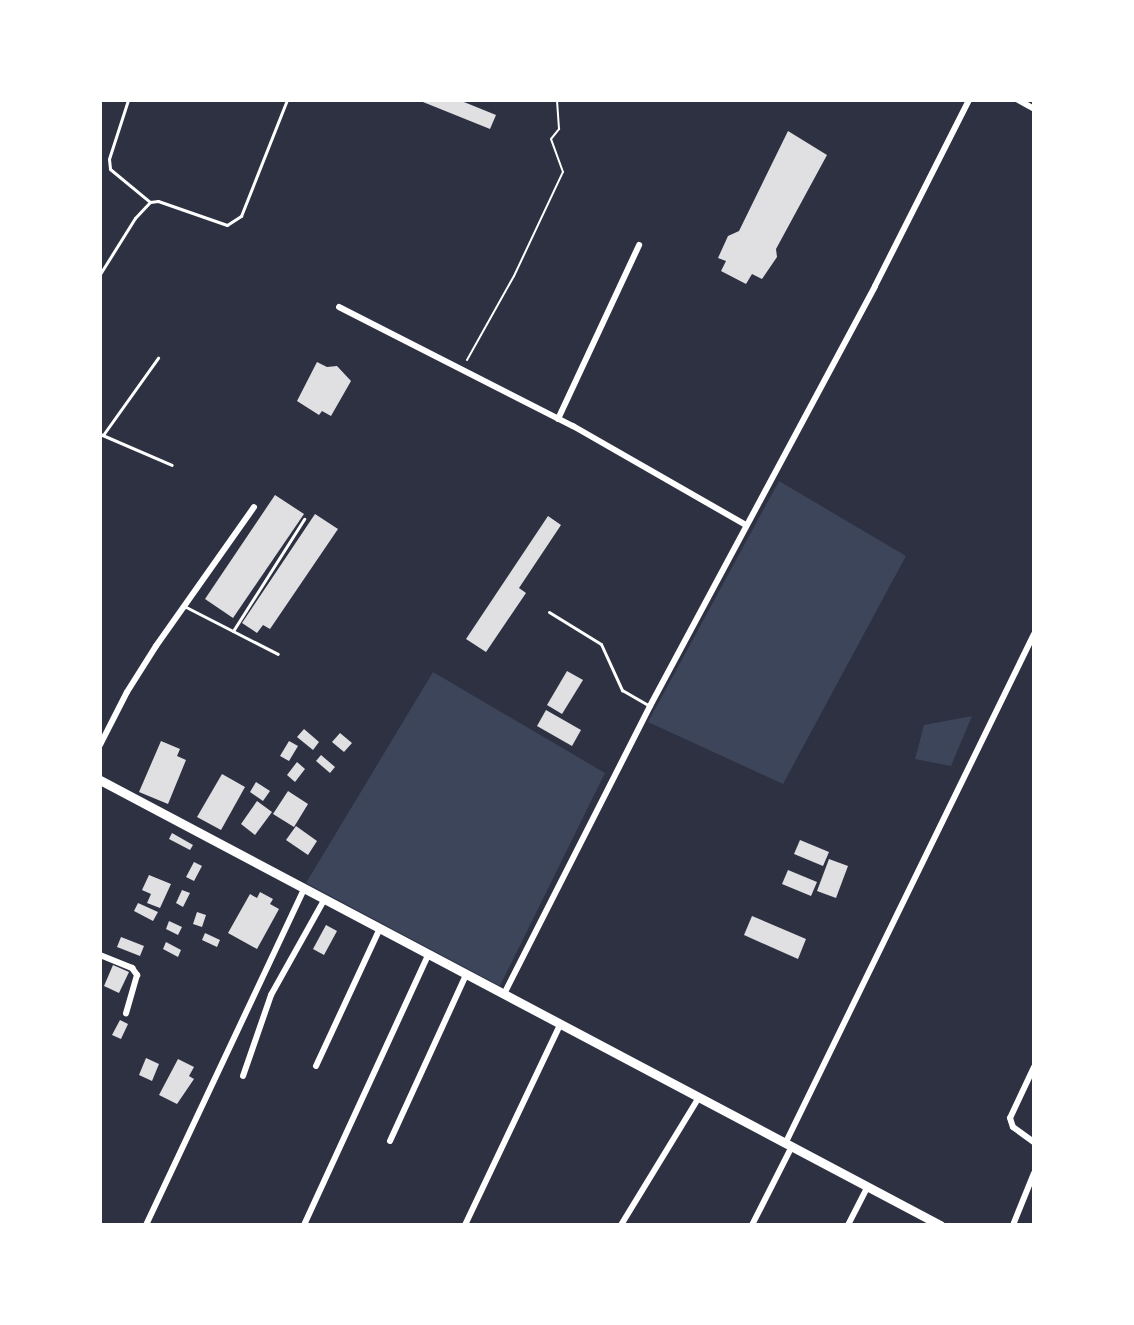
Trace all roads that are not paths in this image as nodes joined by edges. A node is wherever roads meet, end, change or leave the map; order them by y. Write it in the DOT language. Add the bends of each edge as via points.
graph roads {
  1 [pos="128,100"];
  2 [pos="287,100"];
  3 [pos="969,100"];
  4 [pos="1018,100"];
  5 [pos="1034,109"];
  6 [pos="150,202"];
  7 [pos="639,245"];
  8 [pos="100,274"];
  9 [pos="339,307"];
  10 [pos="158,358"];
  11 [pos="558,419"];
  12 [pos="102,434"];
  13 [pos="172,465"];
  14 [pos="254,507"];
  15 [pos="304,519"];
  16 [pos="746,525"];
  17 [pos="183,605"];
  18 [pos="549,612"];
  19 [pos="233,631"];
  20 [pos="1034,634"];
  21 [pos="278,654"];
  22 [pos="650,706"];
  23 [pos="100,745"];
  24 [pos="100,780"];
  25 [pos="304,889"];
  26 [pos="324,900"];
  27 [pos="379,930"];
  28 [pos="100,955"];
  29 [pos="428,956"];
  30 [pos="466,975"];
  31 [pos="504,994"];
  32 [pos="126,1013"];
  33 [pos="560,1025"];
  34 [pos="316,1066"];
  35 [pos="1034,1067"];
  36 [pos="243,1076"];
  37 [pos="699,1097"];
  38 [pos="390,1141"];
  39 [pos="1034,1142"];
  40 [pos="789,1144"];
  41 [pos="1034,1173"];
  42 [pos="868,1186"];
  43 [pos="146,1225"];
  44 [pos="304,1225"];
  45 [pos="465,1225"];
  46 [pos="621,1225"];
  47 [pos="752,1225"];
  48 [pos="848,1225"];
  49 [pos="940,1225"];
  50 [pos="1013,1225"];
  1 -- 6 [label="lane" via="110,169"];
  2 -- 6 [label="lane" via="241,216 227,225"];
  3 -- 16 [label="street"];
  4 -- 5 [label="street"];
  6 -- 8 [label="lane"];
  7 -- 11 [label="street"];
  9 -- 11 [label="street"];
  10 -- 12 [label="lane"];
  11 -- 16 [label="street"];
  12 -- 13 [label="lane"];
  14 -- 17 [label="street"];
  15 -- 19 [label="lane"];
  16 -- 22 [label="street"];
  17 -- 19 [label="lane"];
  17 -- 23 [label="street"];
  18 -- 22 [label="lane" via="601,644 622,690"];
  19 -- 21 [label="lane"];
  20 -- 40 [label="street"];
  22 -- 31 [label="street"];
  24 -- 25 [label="main road"];
  25 -- 26 [label="main road"];
  25 -- 43 [label="street"];
  26 -- 27 [label="main road"];
  26 -- 36 [label="street" via="271,995"];
  27 -- 29 [label="main road"];
  27 -- 34 [label="street"];
  28 -- 32 [label="street" via="137,975"];
  29 -- 30 [label="main road"];
  29 -- 44 [label="street"];
  30 -- 31 [label="main road"];
  30 -- 38 [label="street"];
  31 -- 33 [label="main road"];
  33 -- 37 [label="main road"];
  33 -- 45 [label="street"];
  35 -- 39 [label="street" via="1010,1118 1013,1127"];
  37 -- 40 [label="main road"];
  37 -- 46 [label="street"];
  40 -- 42 [label="main road"];
  40 -- 47 [label="street"];
  41 -- 50 [label="street"];
  42 -- 48 [label="street"];
  42 -- 49 [label="main road"];
}
